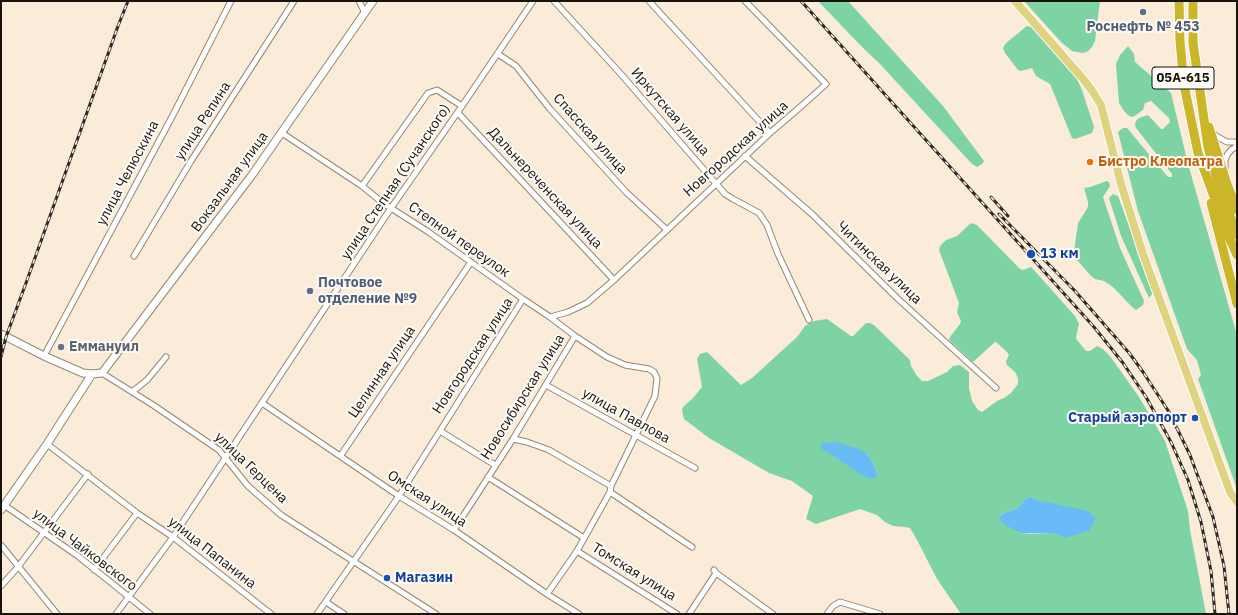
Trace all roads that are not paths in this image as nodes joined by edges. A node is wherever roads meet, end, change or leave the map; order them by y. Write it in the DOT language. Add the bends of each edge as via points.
graph roads {
  1 [pos="231,1"];
  2 [pos="294,1"];
  3 [pos="359,1"];
  4 [pos="373,1"];
  5 [pos="533,1"];
  6 [pos="554,1"];
  7 [pos="649,1"];
  8 [pos="745,1"];
  9 [pos="1015,1"];
  10 [pos="1178,1"];
  11 [pos="1194,1"];
  12 [pos="365,13"];
  13 [pos="498,54"];
  14 [pos="1200,95"];
  15 [pos="462,106"];
  16 [pos="458,113"];
  17 [pos="1210,129"];
  18 [pos="282,133"];
  19 [pos="770,133"];
  20 [pos="1237,142"];
  21 [pos="1237,146"];
  22 [pos="1198,153"];
  23 [pos="745,156"];
  24 [pos="1226,181"];
  25 [pos="716,183"];
  26 [pos="362,186"];
  27 [pos="392,208"];
  28 [pos="1237,210"];
  29 [pos="666,229"];
  30 [pos="1237,235"];
  31 [pos="1237,255"];
  32 [pos="134,256"];
  33 [pos="471,262"];
  34 [pos="614,280"];
  35 [pos="523,300"];
  36 [pos="1237,304"];
  37 [pos="550,317"];
  38 [pos="809,320"];
  39 [pos="1,334"];
  40 [pos="575,336"];
  41 [pos="44,356"];
  42 [pos="166,357"];
  43 [pos="102,373"];
  44 [pos="92,374"];
  45 [pos="546,385"];
  46 [pos="996,388"];
  47 [pos="132,392"];
  48 [pos="262,403"];
  49 [pos="440,431"];
  50 [pos="636,436"];
  51 [pos="512,439"];
  52 [pos="47,444"];
  53 [pos="340,455"];
  54 [pos="226,458"];
  55 [pos="495,465"];
  56 [pos="695,468"];
  57 [pos="88,474"];
  58 [pos="488,477"];
  59 [pos="611,486"];
  60 [pos="610,492"];
  61 [pos="399,496"];
  62 [pos="1237,502"];
  63 [pos="3,508"];
  64 [pos="137,513"];
  65 [pos="454,530"];
  66 [pos="43,533"];
  67 [pos="173,537"];
  68 [pos="584,538"];
  69 [pos="1,545"];
  70 [pos="692,547"];
  71 [pos="577,551"];
  72 [pos="354,562"];
  73 [pos="18,567"];
  74 [pos="94,570"];
  75 [pos="1,586"];
  76 [pos="547,594"];
  77 [pos="129,597"];
  78 [pos="326,602"];
  79 [pos="57,614"];
  80 [pos="116,614"];
  81 [pos="150,614"];
  82 [pos="271,614"];
  83 [pos="317,614"];
  84 [pos="344,614"];
  85 [pos="436,614"];
  86 [pos="579,614"];
  87 [pos="677,614"];
  88 [pos="689,614"];
  89 [pos="773,614"];
  90 [pos="827,614"];
  91 [pos="880,614"];
  1 -- 41 [label="street, улица Челюскина"];
  2 -- 32 [label="street, улица Репина" via="191,161"];
  3 -- 12 [label="street"];
  4 -- 12 [label="main road, Вокзальная улица"];
  5 -- 13 [label="street, улица Степная (Сучанского)"];
  6 -- 25 [label="street, Иркутская улица"];
  7 -- 19 [label="street"];
  8 -- 19 [label="street, Новгородская улица" via="826,84"];
  9 -- 62 [label="main road" via="1084,80 1101,105 1121,184 1143,254 1231,495"];
  10 -- 22 [label="highway, 05А-615" via="1184,85"];
  11 -- 14 [label="highway, 05А-615" via="1193,43"];
  12 -- 18 [label="main road, Вокзальная улица"];
  13 -- 15 [label="street, улица Степная (Сучанского)"];
  13 -- 29 [label="street, Спасская улица" via="516,66 550,109 620,187"];
  14 -- 17 [label="highway"];
  14 -- 30 [label="highway, 05А-615" via="1208,147"];
  15 -- 16 [label="street, улица Степная (Сучанского)"];
  15 -- 26 [label="street" via="437,90 428,93"];
  16 -- 27 [label="street, улица Степная (Сучанского)"];
  16 -- 34 [label="street, Дальнереченская улица"];
  17 -- 20 [label="street" via="1227,142"];
  17 -- 24 [label="highway"];
  18 -- 26 [label="street, Степной переулок"];
  18 -- 43 [label="main road, Вокзальная улица"];
  19 -- 23 [label="street, Новгородская улица"];
  21 -- 24 [label="street" via="1231,150 1225,161"];
  22 -- 31 [label="highway, 05А-615"];
  22 -- 36 [label="highway"];
  23 -- 25 [label="street, Новгородская улица"];
  23 -- 46 [label="street, Читинская улица" via="813,215 897,298"];
  24 -- 28 [label="highway"];
  25 -- 29 [label="street, Новгородская улица"];
  25 -- 38 [label="street, Иркутская улица" via="725,194 759,213 767,225"];
  26 -- 27 [label="street, Степной переулок"];
  27 -- 33 [label="street, Степной переулок"];
  27 -- 48 [label="street, улица Степная (Сучанского)"];
  29 -- 34 [label="street, Новгородская улица"];
  33 -- 35 [label="street, Степной переулок"];
  33 -- 53 [label="street, Целинная улица"];
  34 -- 37 [label="street, Новгородская улица" via="587,303"];
  35 -- 37 [label="street, Новгородская улица"];
  35 -- 49 [label="street, Новгородская улица"];
  37 -- 40 [label="street"];
  39 -- 41 [label="main road"];
  40 -- 45 [label="street, Новосибирская улица"];
  40 -- 50 [label="street, Новосибирская улица" via="624,365 654,372 657,378 655,396"];
  41 -- 44 [label="main road" via="83,373"];
  42 -- 47 [label="street" via="147,380"];
  43 -- 44 [label="main road"];
  43 -- 47 [label="street, улица Герцена"];
  44 -- 52 [label="main road"];
  45 -- 50 [label="street, улица Павлова"];
  45 -- 51 [label="street, Новосибирская улица"];
  47 -- 54 [label="street, улица Герцена" via="185,426"];
  48 -- 53 [label="street, Омская улица"];
  48 -- 54 [label="street, улица Степная (Сучанского)"];
  49 -- 55 [label="street"];
  49 -- 61 [label="street, Новгородская улица"];
  50 -- 56 [label="street, улица Павлова"];
  50 -- 59 [label="street"];
  51 -- 55 [label="street, Новосибирская улица"];
  51 -- 59 [label="street" via="549,450"];
  52 -- 57 [label="street, улица Папанина"];
  52 -- 63 [label="main road"];
  53 -- 61 [label="street, Омская улица"];
  54 -- 67 [label="street, улица Степная (Сучанского)"];
  54 -- 72 [label="street, улица Герцена" via="248,486 281,515"];
  55 -- 58 [label="street, Новосибирская улица"];
  57 -- 64 [label="street, улица Папанина"];
  57 -- 66 [label="street"];
  58 -- 65 [label="street, Новосибирская улица"];
  58 -- 68 [label="street, Томская улица"];
  59 -- 60 [label="street"];
  60 -- 68 [label="street"];
  60 -- 70 [label="street"];
  61 -- 65 [label="street, Омская улица"];
  61 -- 72 [label="street, Новгородская улица"];
  63 -- 66 [label="street, улица Чайковского"];
  64 -- 67 [label="street, улица Папанина"];
  64 -- 74 [label="street"];
  65 -- 76 [label="street, Омская улица"];
  66 -- 73 [label="street"];
  66 -- 74 [label="street, улица Чайковского"];
  67 -- 77 [label="street, улица Степная (Сучанского)"];
  67 -- 82 [label="street, улица Папанина"];
  68 -- 71 [label="street"];
  69 -- 73 [label="street"];
  71 -- 76 [label="street"];
  71 -- 87 [label="street, Томская улица"];
  72 -- 78 [label="street, Новгородская улица"];
  72 -- 85 [label="street, улица Герцена"];
  73 -- 75 [label="street"];
  73 -- 79 [label="street"];
  74 -- 77 [label="street, улица Чайковского"];
  76 -- 86 [label="street, Омская улица"];
  77 -- 80 [label="street, улица Степная (Сучанского)"];
  77 -- 81 [label="street, улица Чайковского"];
  78 -- 83 [label="street, Новгородская улица"];
  78 -- 84 [label="street"];
  88 -- 89 [label="street" via="715,572"];
  90 -- 91 [label="street" via="840,602"];
}
